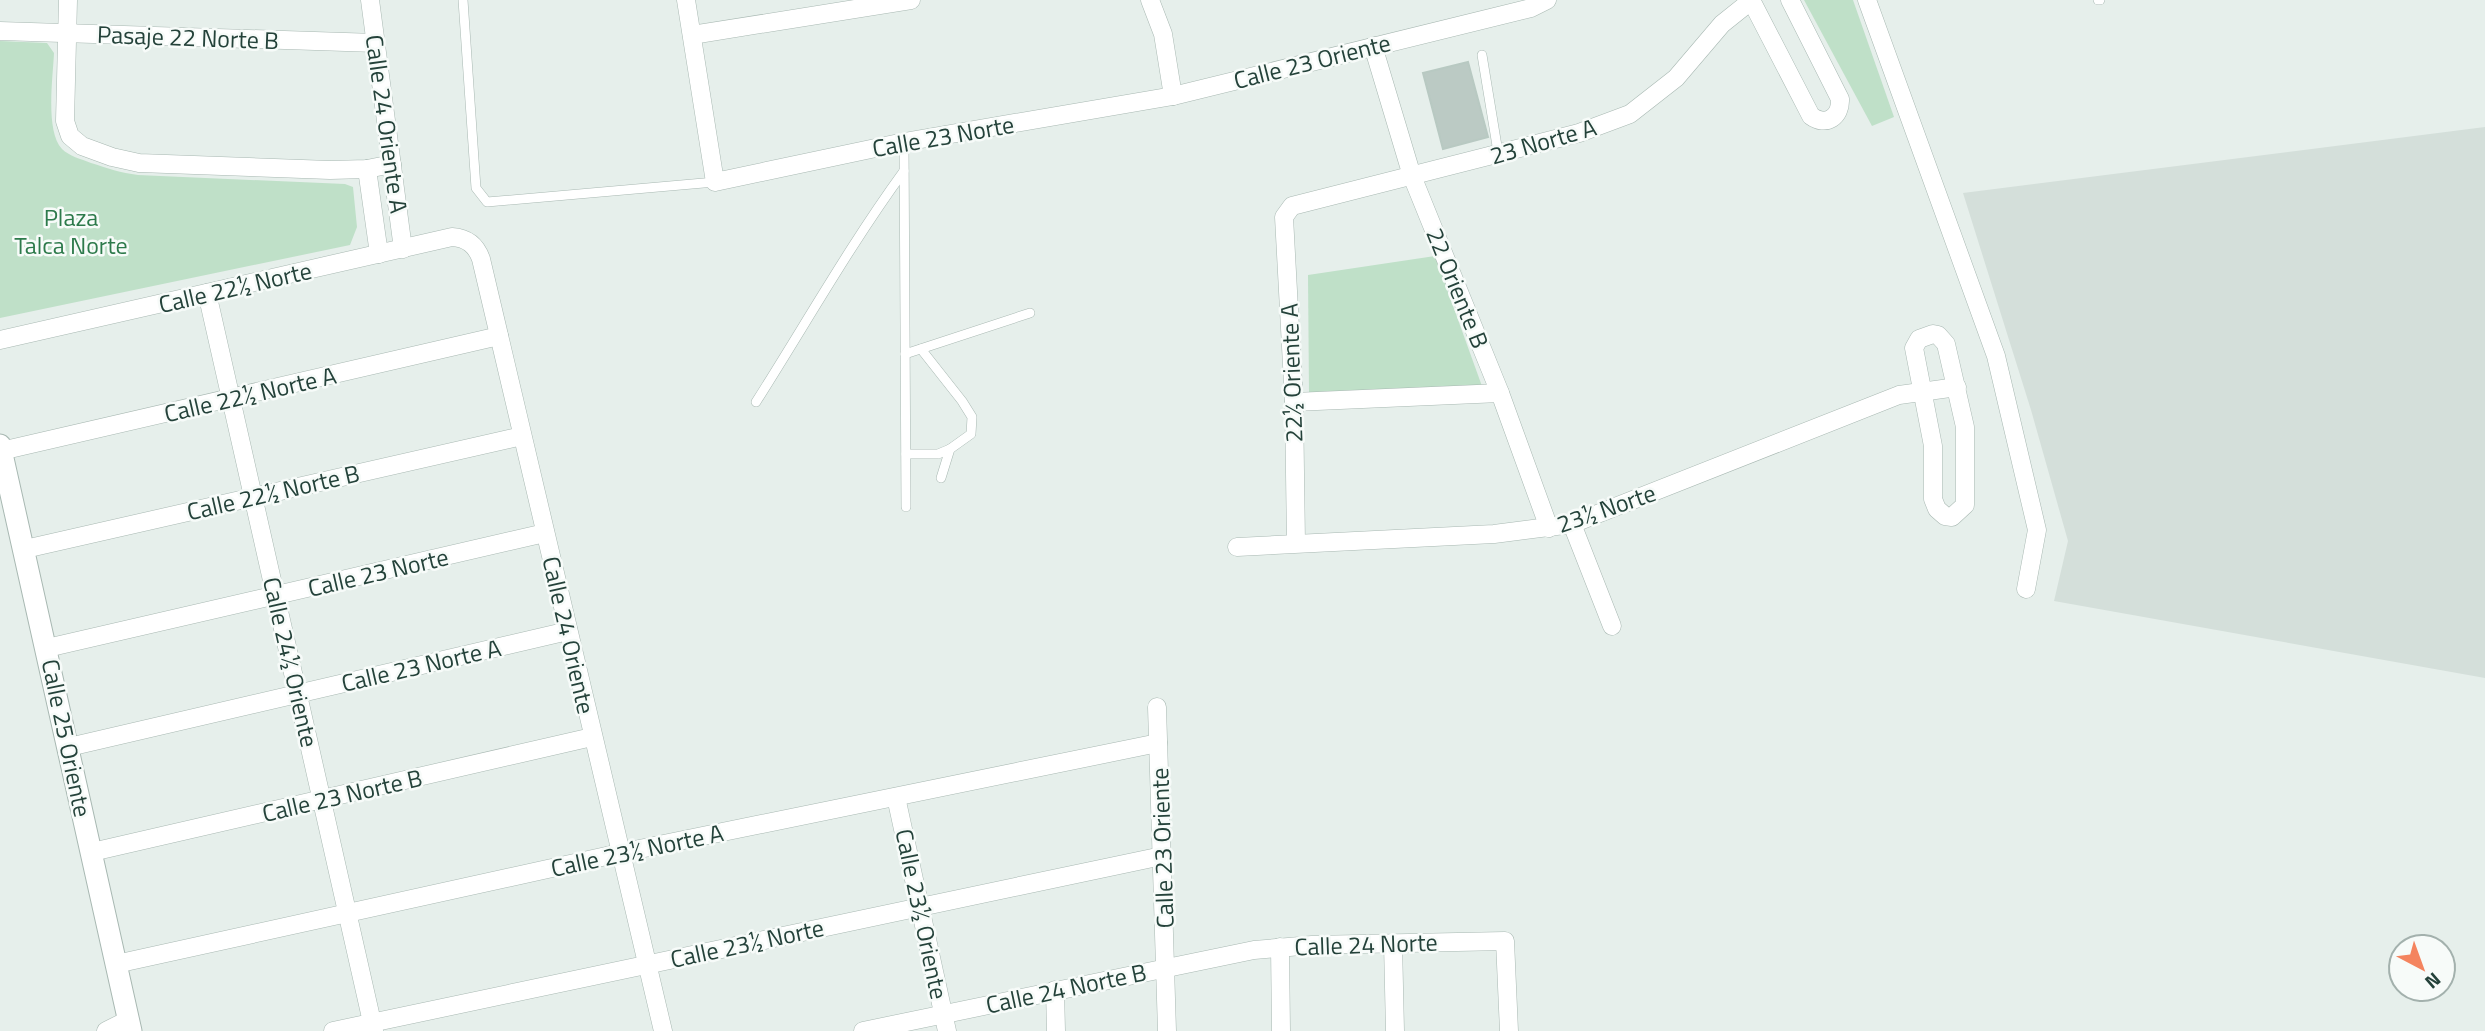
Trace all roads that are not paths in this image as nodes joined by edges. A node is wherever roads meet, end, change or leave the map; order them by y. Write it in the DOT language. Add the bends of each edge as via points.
graph roads {
  1 [pos="68,0"];
  2 [pos="370,0"];
  3 [pos="463,0"];
  4 [pos="686,0"];
  5 [pos="911,0"];
  6 [pos="1150,0"];
  7 [pos="1547,0"];
  8 [pos="1752,0"];
  9 [pos="1790,0"];
  10 [pos="1867,0"];
  11 [pos="0,31"];
  12 [pos="68,33"];
  13 [pos="692,35"];
  14 [pos="376,43"];
  15 [pos="1373,46"];
  16 [pos="1482,55"];
  17 [pos="1173,96"];
  18 [pos="904,142"];
  19 [pos="1493,156"];
  20 [pos="392,164"];
  21 [pos="367,169"];
  22 [pos="904,171"];
  23 [pos="1412,176"];
  24 [pos="715,182"];
  25 [pos="1292,206"];
  26 [pos="470,242"];
  27 [pos="403,249"];
  28 [pos="379,254"];
  29 [pos="207,293"];
  30 [pos="1030,313"];
  31 [pos="499,337"];
  32 [pos="0,340"];
  33 [pos="921,349"];
  34 [pos="905,354"];
  35 [pos="1957,387"];
  36 [pos="1924,391"];
  37 [pos="1500,393"];
  38 [pos="231,398"];
  39 [pos="756,402"];
  40 [pos="1294,402"];
  41 [pos="522,436"];
  42 [pos="1,448"];
  43 [pos="950,449"];
  44 [pos="906,454"];
  45 [pos="941,478"];
  46 [pos="253,497"];
  47 [pos="906,506"];
  48 [pos="1572,524"];
  49 [pos="1549,528"];
  50 [pos="545,533"];
  51 [pos="1296,543"];
  52 [pos="1237,547"];
  53 [pos="25,549"];
  54 [pos="2026,589"];
  55 [pos="276,596"];
  56 [pos="1612,626"];
  57 [pos="568,631"];
  58 [pos="47,648"];
  59 [pos="298,694"];
  60 [pos="1157,706"];
  61 [pos="592,737"];
  62 [pos="1158,743"];
  63 [pos="69,747"];
  64 [pos="896,797"];
  65 [pos="322,799"];
  66 [pos="92,852"];
  67 [pos="620,853"];
  68 [pos="1162,856"];
  69 [pos="920,907"];
  70 [pos="348,913"];
  71 [pos="1393,943"];
  72 [pos="1280,947"];
  73 [pos="1228,954"];
  74 [pos="116,964"];
  75 [pos="647,965"];
  76 [pos="1165,968"];
  77 [pos="1055,990"];
  78 [pos="946,1022"];
  79 [pos="130,1026"];
  80 [pos="373,1027"];
  81 [pos="106,1031"];
  82 [pos="333,1031"];
  83 [pos="663,1031"];
  84 [pos="863,1031"];
  85 [pos="1056,1031"];
  86 [pos="1167,1031"];
  87 [pos="1281,1031"];
  88 [pos="1395,1031"];
  89 [pos="1509,1031"];
  1 -- 12 [label="street"];
  2 -- 14 [label="street, Calle 24 Oriente A"];
  3 -- 24 [label="lane" via="476,188 487,202"];
  4 -- 13 [label="street"];
  5 -- 13 [label="street"];
  6 -- 17 [label="street" via="1163,34"];
  7 -- 15 [label="street, Calle 23 Oriente" via="1531,8"];
  8 -- 9 [label="street" via="1811,116 1827,121 1841,108 1840,99"];
  8 -- 19 [label="street, 23 Norte A" via="1722,24 1676,78 1630,114"];
  10 -- 54 [label="street" via="1996,356 2037,530"];
  11 -- 12 [label="street, Pasaje 22 Norte B"];
  12 -- 14 [label="street, Pasaje 22 Norte B"];
  12 -- 21 [label="street" via="65,121 70,136 82,146 139,163"];
  13 -- 24 [label="street"];
  14 -- 20 [label="street, Calle 24 Oriente A"];
  15 -- 17 [label="street, Calle 23 Oriente"];
  15 -- 23 [label="street, 22 Oriente B"];
  16 -- 19 [label="lane" via="1498,152"];
  17 -- 18 [label="street, Calle 23 Norte"];
  18 -- 22 [label="lane"];
  18 -- 24 [label="street, Calle 23 Norte"];
  19 -- 23 [label="street, 23 Norte A"];
  20 -- 21 [label="street"];
  20 -- 27 [label="street, Calle 24 Oriente A"];
  21 -- 28 [label="street, Calle 24 Oriente A"];
  22 -- 34 [label="lane"];
  22 -- 39 [label="lane" via="868,220"];
  23 -- 25 [label="street, 23 Norte A"];
  23 -- 37 [label="street, 22 Oriente B"];
  25 -- 40 [label="street, 22½ Oriente A" via="1284,217"];
  26 -- 27 [label="street, Calle 22½ Norte" via="452,237"];
  26 -- 31 [label="street, Calle 24 Oriente" via="479,252"];
  27 -- 28 [label="street, Calle 22½ Norte"];
  28 -- 29 [label="street, Calle 22½ Norte"];
  29 -- 32 [label="street, Calle 22½ Norte"];
  29 -- 38 [label="street, Calle 24½ Oriente"];
  30 -- 33 [label="lane"];
  31 -- 38 [label="street, Calle 22½ Norte A"];
  31 -- 41 [label="street, Calle 24 Oriente"];
  33 -- 34 [label="lane"];
  33 -- 43 [label="lane" via="972,417 971,434"];
  34 -- 44 [label="lane"];
  35 -- 36 [label="street, 23½ Norte"];
  35 -- 36 [label="street" via="1946,344 1933,334 1919,339 1914,348"];
  35 -- 36 [label="street" via="1965,426 1965,505 1952,517 1937,509 1933,499 1933,446"];
  36 -- 48 [label="street, 23½ Norte" via="1899,395"];
  37 -- 40 [label="street"];
  37 -- 49 [label="street, 22 Oriente B"];
  38 -- 42 [label="street, Calle 22½ Norte A"];
  38 -- 46 [label="street, Calle 24½ Oriente"];
  40 -- 51 [label="street, 22½ Oriente A"];
  41 -- 46 [label="street, Calle 22½ Norte B"];
  41 -- 50 [label="street, Calle 24 Oriente"];
  42 -- 53 [label="street, Calle 25 Oriente"];
  43 -- 44 [label="lane" via="938,454"];
  43 -- 45 [label="lane"];
  44 -- 47 [label="lane"];
  46 -- 53 [label="street, Calle 22½ Norte B"];
  46 -- 55 [label="street, Calle 24½ Oriente"];
  48 -- 49 [label="street, 23½ Norte"];
  48 -- 56 [label="street"];
  49 -- 51 [label="street, 23½ Norte"];
  50 -- 55 [label="street, Calle 23 Norte"];
  50 -- 57 [label="street, Calle 24 Oriente"];
  51 -- 52 [label="street, 23½ Norte"];
  53 -- 58 [label="street, Calle 25 Oriente"];
  55 -- 58 [label="street, Calle 23 Norte"];
  55 -- 59 [label="street, Calle 24½ Oriente"];
  57 -- 59 [label="street, Calle 23 Norte A"];
  57 -- 61 [label="street, Calle 24 Oriente"];
  58 -- 63 [label="street, Calle 25 Oriente"];
  59 -- 63 [label="street, Calle 23 Norte A"];
  59 -- 65 [label="street, Calle 24½ Oriente"];
  60 -- 62 [label="street, Calle 23 Oriente"];
  61 -- 65 [label="street, Calle 23 Norte B"];
  61 -- 67 [label="street, Calle 24 Oriente"];
  62 -- 64 [label="street, Calle 23½ Norte A"];
  62 -- 68 [label="street, Calle 23 Oriente"];
  63 -- 66 [label="street, Calle 25 Oriente"];
  64 -- 67 [label="street, Calle 23½ Norte A"];
  64 -- 69 [label="street, Calle 23½ Oriente"];
  65 -- 66 [label="street, Calle 23 Norte B"];
  65 -- 70 [label="street, Calle 24½ Oriente"];
  66 -- 74 [label="street, Calle 25 Oriente"];
  67 -- 70 [label="street, Calle 23½ Norte A"];
  67 -- 75 [label="street, Calle 24 Oriente"];
  68 -- 69 [label="street, Calle 23½ Norte"];
  68 -- 76 [label="street, Calle 23 Oriente"];
  69 -- 75 [label="street, Calle 23½ Norte"];
  69 -- 78 [label="street, Calle 23½ Oriente"];
  70 -- 74 [label="street, Calle 23½ Norte A"];
  70 -- 80 [label="street, Calle 24½ Oriente"];
  71 -- 72 [label="street, Calle 24 Norte"];
  71 -- 88 [label="street"];
  71 -- 89 [label="street, Calle 24 Norte" via="1505,941"];
  72 -- 73 [label="street, Calle 24 Norte"];
  72 -- 87 [label="street"];
  73 -- 76 [label="street, Calle 24 Norte B"];
  74 -- 79 [label="street, Calle 25 Oriente"];
  75 -- 80 [label="street, Calle 23½ Norte"];
  75 -- 83 [label="street, Calle 24 Oriente"];
  76 -- 77 [label="street, Calle 24 Norte B"];
  76 -- 86 [label="street, Calle 23 Oriente"];
  77 -- 78 [label="street, Calle 24 Norte B"];
  77 -- 85 [label="street"];
  78 -- 84 [label="street, Calle 24 Norte B"];
  79 -- 81 [label="street"];
  80 -- 82 [label="street, Calle 23½ Norte"];
}
